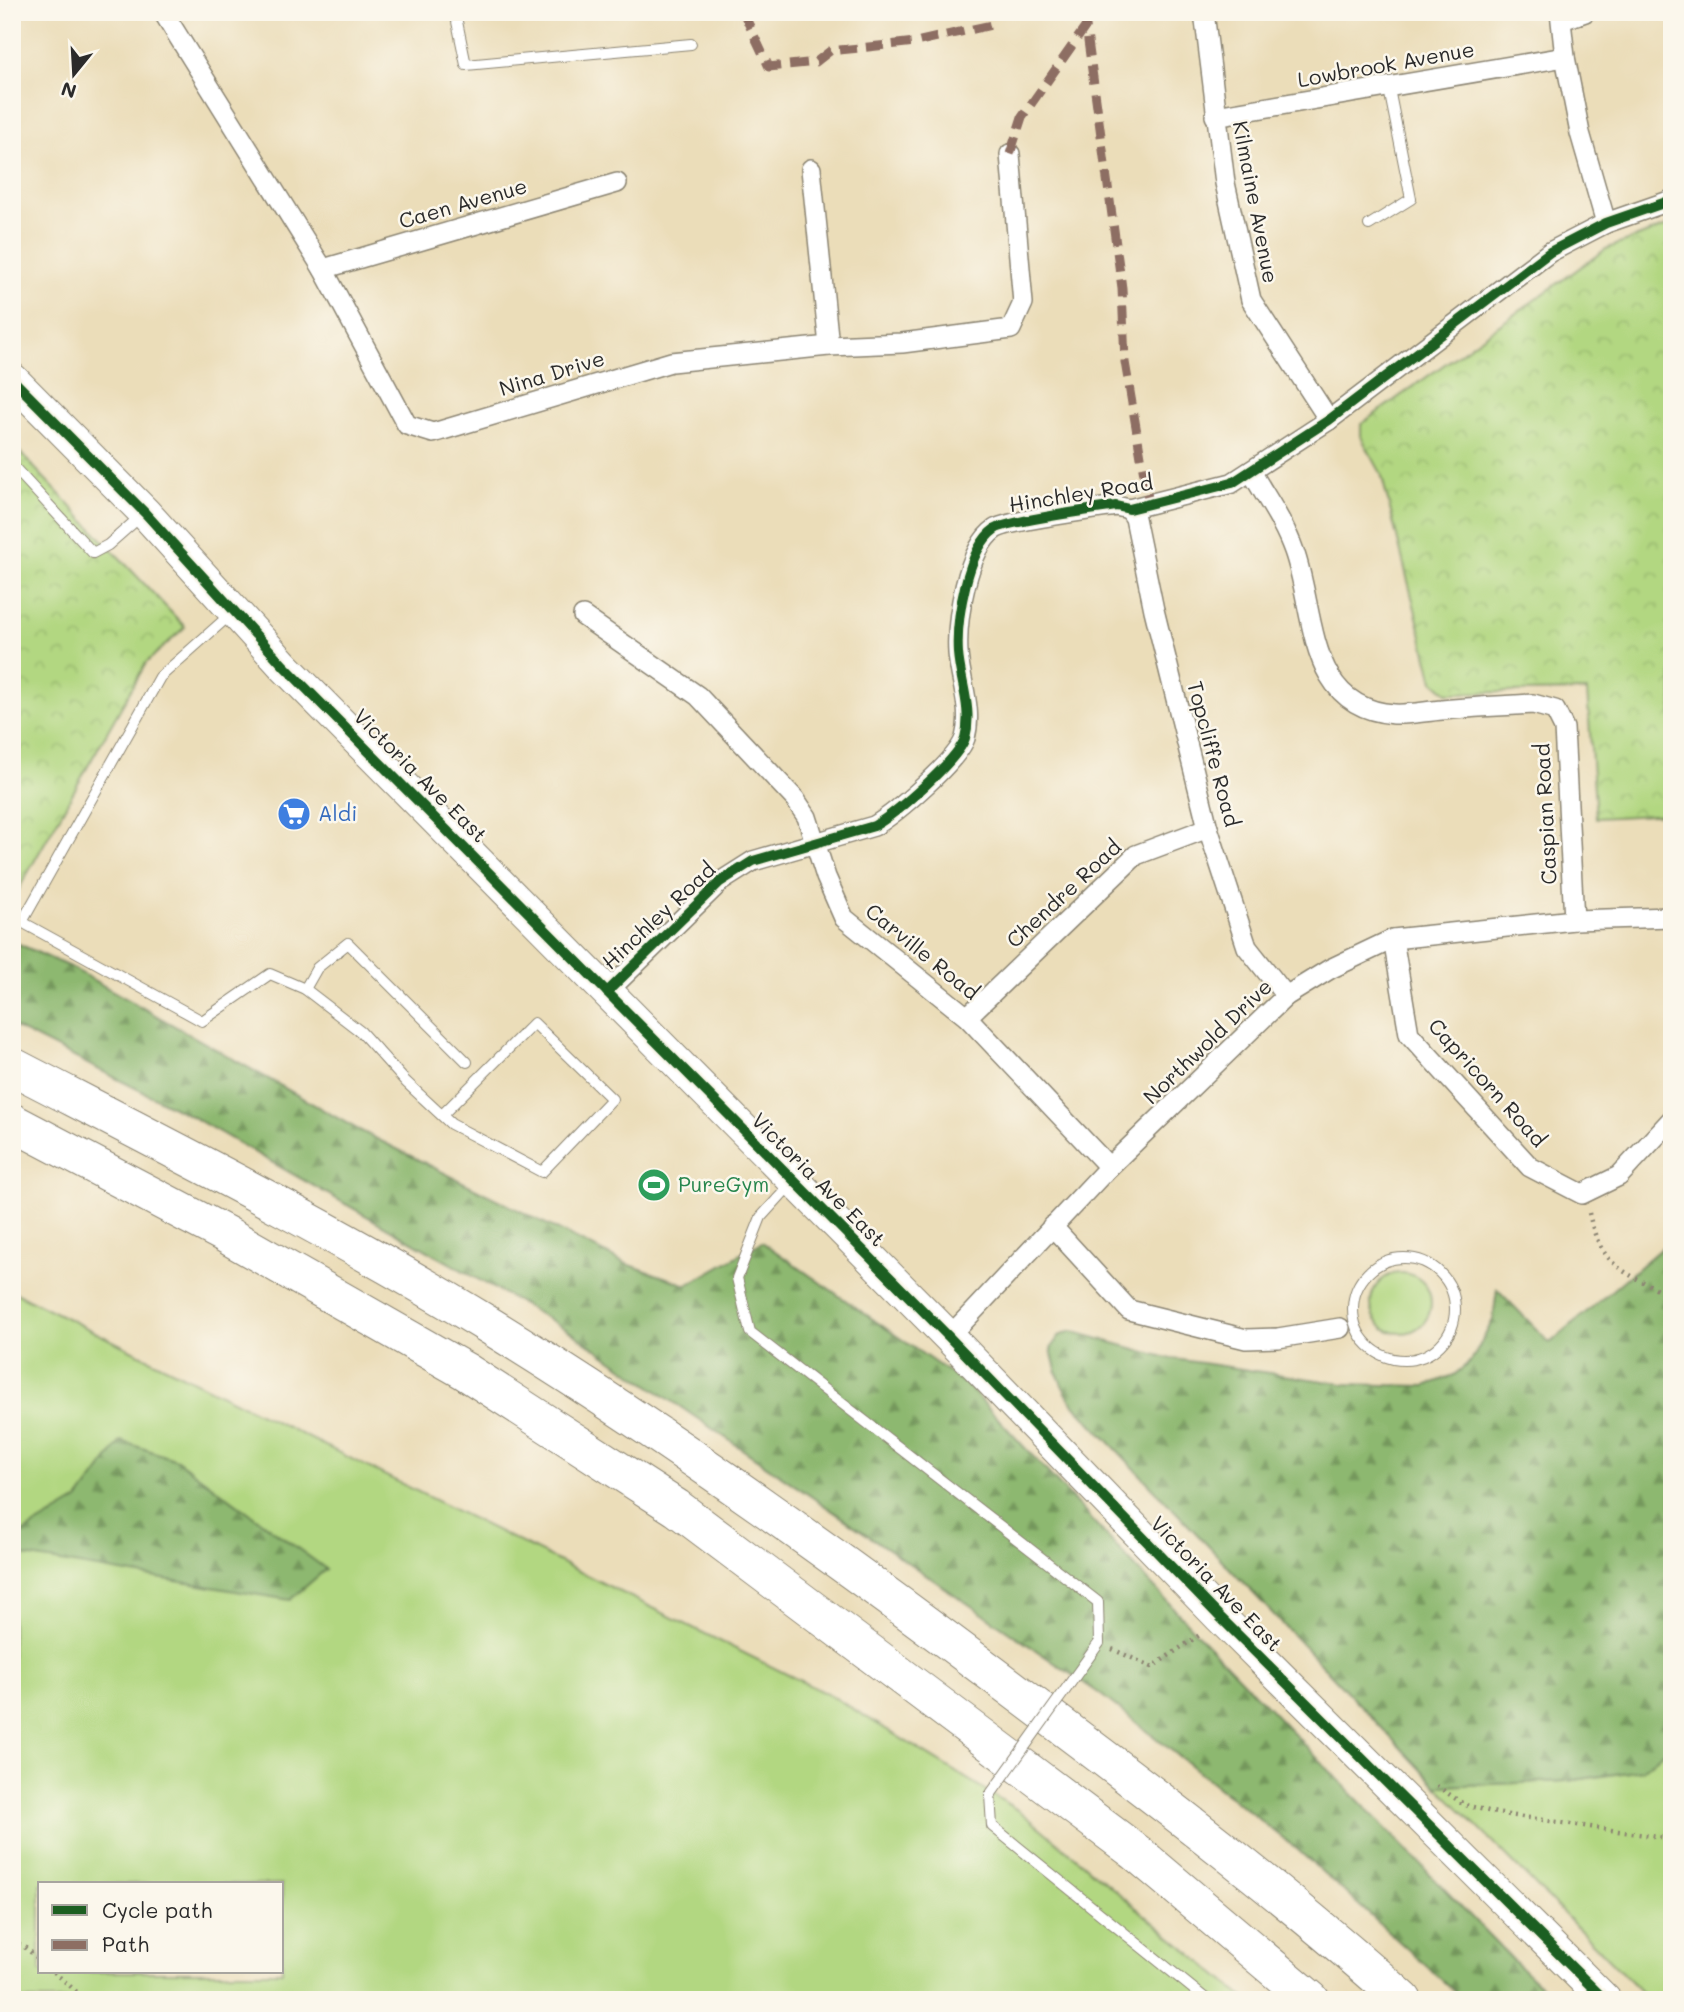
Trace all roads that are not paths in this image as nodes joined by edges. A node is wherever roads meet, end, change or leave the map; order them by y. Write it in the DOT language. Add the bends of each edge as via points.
graph roads {
  1 [pos="163,12"];
  2 [pos="455,12"];
  3 [pos="1204,12"];
  4 [pos="1585,12"];
  5 [pos="1561,16"];
  6 [pos="691,44"];
  7 [pos="1565,57"];
  8 [pos="1389,89"];
  9 [pos="1215,116"];
  10 [pos="1010,154"];
  11 [pos="811,169"];
  12 [pos="617,183"];
  13 [pos="1672,200"];
  14 [pos="1606,223"];
  15 [pos="1368,225"];
  16 [pos="323,269"];
  17 [pos="829,346"];
  18 [pos="12,379"];
  19 [pos="1329,420"];
  20 [pos="12,465"];
  21 [pos="1251,471"];
  22 [pos="1129,509"];
  23 [pos="145,513"];
  24 [pos="234,611"];
  25 [pos="583,616"];
  26 [pos="1208,828"];
  27 [pos="815,843"];
  28 [pos="1672,917"];
  29 [pos="1574,920"];
  30 [pos="1393,939"];
  31 [pos="305,989"];
  32 [pos="607,992"];
  33 [pos="1286,996"];
  34 [pos="967,1017"];
  35 [pos="467,1062"];
  36 [pos="12,1066"];
  37 [pos="442,1115"];
  38 [pos="1672,1119"];
  39 [pos="12,1122"];
  40 [pos="1110,1167"];
  41 [pos="793,1182"];
  42 [pos="1052,1226"];
  43 [pos="1346,1324"];
  44 [pos="949,1337"];
  45 [pos="1208,2000"];
  46 [pos="1311,2000"];
  47 [pos="1403,2000"];
  48 [pos="1605,2000"];
  1 -- 16 [label="street, Nina Drive"];
  2 -- 6 [label="lane" via="466,65"];
  3 -- 9 [label="street, Kilmaine Avenue"];
  4 -- 5 [label="street"];
  5 -- 7 [label="street"];
  7 -- 8 [label="street, Lowbrook Avenue"];
  7 -- 14 [label="street" via="1580,133"];
  8 -- 9 [label="street, Lowbrook Avenue"];
  8 -- 15 [label="lane" via="1410,199"];
  9 -- 19 [label="street, Kilmaine Avenue" via="1251,300"];
  10 -- 17 [label="street, Nina Drive" via="1023,303 1011,329 902,343"];
  11 -- 17 [label="street"];
  12 -- 16 [label="street, Caen Avenue"];
  13 -- 14 [label="street, Hinchley Road"];
  14 -- 19 [label="street, Hinchley Road" via="1550,252"];
  16 -- 17 [label="street, Nina Drive" via="407,425 433,433 671,362"];
  18 -- 23 [label="main road, Victoria Ave East"];
  19 -- 21 [label="street, Hinchley Road"];
  20 -- 23 [label="lane" via="93,553"];
  21 -- 22 [label="street, Hinchley Road" via="1231,483"];
  21 -- 29 [label="street, Caspian Road" via="1295,552 1321,663 1346,696 1367,708 1395,714 1533,704 1555,710 1564,728"];
  22 -- 26 [label="street, Topcliffe Road" via="1135,518"];
  22 -- 27 [label="street, Hinchley Road" via="1116,506 997,527 986,537 970,568 957,637 967,707 964,740 956,754 891,816 863,830"];
  23 -- 24 [label="main road, Victoria Ave East"];
  24 -- 31 [label="lane" via="160,677 22,922 202,1021 270,974"];
  24 -- 32 [label="main road, Victoria Ave East"];
  25 -- 27 [label="street, Carville Road" via="698,696 795,799"];
  26 -- 33 [label="street, Topcliffe Road" via="1248,947"];
  26 -- 34 [label="street, Chendre Road" via="1136,855"];
  27 -- 32 [label="street, Hinchley Road" via="753,860 738,869"];
  27 -- 34 [label="street, Carville Road" via="844,918"];
  28 -- 29 [label="street"];
  29 -- 30 [label="street, Northwold Drive"];
  30 -- 33 [label="street, Northwold Drive"];
  30 -- 38 [label="street, Capricorn Road" via="1409,1034 1530,1167 1582,1194 1619,1176"];
  31 -- 35 [label="lane" via="317,968 348,943"];
  31 -- 37 [label="lane" via="361,1032"];
  32 -- 41 [label="main road, Victoria Ave East"];
  33 -- 40 [label="street, Northwold Drive"];
  34 -- 40 [label="street, Carville Road"];
  36 -- 47 [label="highway" via="249,1189 474,1317 702,1463 1172,1809"];
  37 -- 37 [label="lane" via="451,1125 542,1172 612,1099 534,1023"];
  39 -- 46 [label="highway" via="225,1234 465,1371 677,1508 1137,1853"];
  40 -- 42 [label="street, Northwold Drive"];
  41 -- 44 [label="main road, Victoria Ave East"];
  41 -- 45 [label="lane, bridge" via="761,1217 737,1279 750,1332 1098,1602 1099,1643 990,1795 992,1826"];
  42 -- 43 [label="street" via="1129,1310 1246,1339 1278,1338"];
  42 -- 44 [label="street, Northwold Drive"];
  43 -- 43 [label="lane" via="1362,1278 1378,1264 1399,1257 1420,1259 1439,1270 1452,1288 1456,1309 1452,1330 1439,1348 1420,1358 1399,1360 1378,1354"];
  44 -- 48 [label="main road, Victoria Ave East" via="1220,1617"];
}
